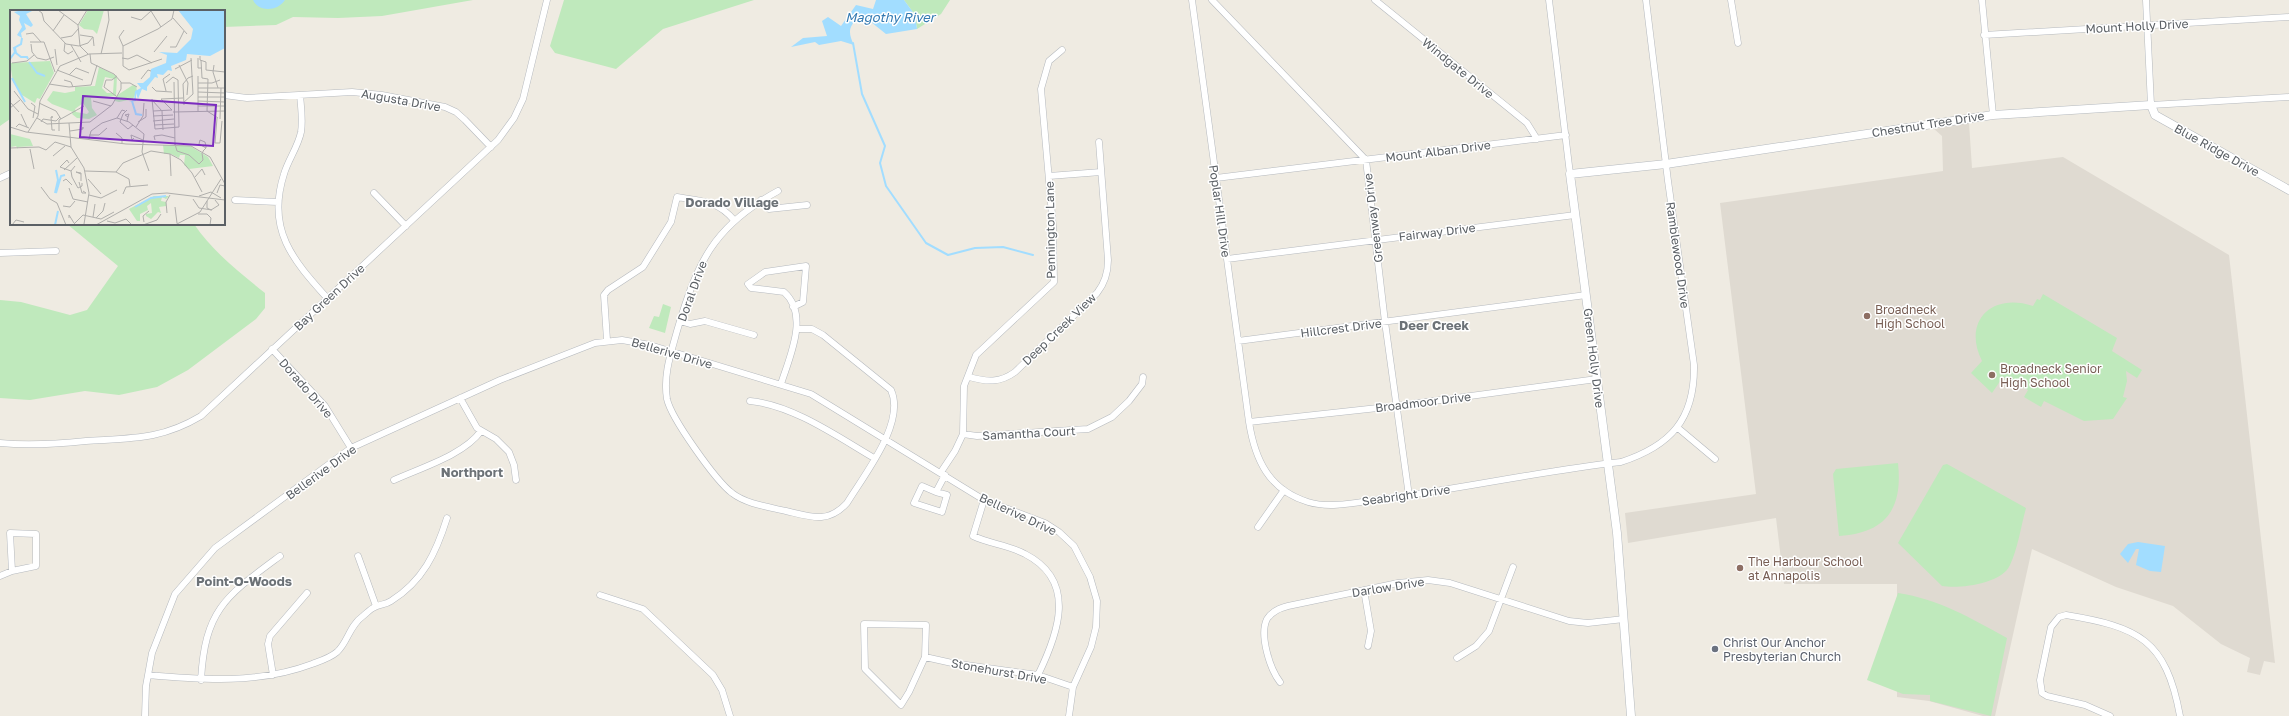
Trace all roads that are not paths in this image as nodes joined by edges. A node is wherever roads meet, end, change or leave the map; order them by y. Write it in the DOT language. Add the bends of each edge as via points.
graph roads {
  1 [pos="547,0"];
  2 [pos="1192,0"];
  3 [pos="1212,0"];
  4 [pos="1375,0"];
  5 [pos="1549,0"];
  6 [pos="1646,0"];
  7 [pos="1731,0"];
  8 [pos="1982,0"];
  9 [pos="2146,0"];
  10 [pos="2289,17"];
  11 [pos="2147,25"];
  12 [pos="1984,35"];
  13 [pos="1738,44"];
  14 [pos="1062,50"];
  15 [pos="225,95"];
  16 [pos="300,96"];
  17 [pos="2289,97"];
  18 [pos="2151,105"];
  19 [pos="1993,115"];
  20 [pos="1566,135"];
  21 [pos="1537,139"];
  22 [pos="1099,142"];
  23 [pos="490,147"];
  24 [pos="1366,160"];
  25 [pos="1666,164"];
  26 [pos="1101,172"];
  27 [pos="10,173"];
  28 [pos="1570,174"];
  29 [pos="1049,176"];
  30 [pos="0,178"];
  31 [pos="1216,178"];
  32 [pos="778,190"];
  33 [pos="2289,190"];
  34 [pos="374,193"];
  35 [pos="235,200"];
  36 [pos="761,200"];
  37 [pos="278,202"];
  38 [pos="807,205"];
  39 [pos="1575,215"];
  40 [pos="734,220"];
  41 [pos="406,226"];
  42 [pos="1376,240"];
  43 [pos="56,251"];
  44 [pos="0,253"];
  45 [pos="1227,259"];
  46 [pos="1586,295"];
  47 [pos="328,299"];
  48 [pos="793,307"];
  49 [pos="680,320"];
  50 [pos="1385,322"];
  51 [pos="797,329"];
  52 [pos="754,335"];
  53 [pos="607,340"];
  54 [pos="1238,341"];
  55 [pos="272,350"];
  56 [pos="671,352"];
  57 [pos="969,377"];
  58 [pos="1143,377"];
  59 [pos="1597,379"];
  60 [pos="781,384"];
  61 [pos="460,398"];
  62 [pos="750,401"];
  63 [pos="1396,406"];
  64 [pos="1249,422"];
  65 [pos="1678,428"];
  66 [pos="481,431"];
  67 [pos="963,434"];
  68 [pos="886,439"];
  69 [pos="0,443"];
  70 [pos="351,448"];
  71 [pos="874,458"];
  72 [pos="1716,458"];
  73 [pos="1608,463"];
  74 [pos="943,474"];
  75 [pos="394,480"];
  76 [pos="516,480"];
  77 [pos="1284,490"];
  78 [pos="936,492"];
  79 [pos="1409,496"];
  80 [pos="984,500"];
  81 [pos="447,518"];
  82 [pos="1258,527"];
  83 [pos="280,556"];
  84 [pos="358,556"];
  85 [pos="1513,567"];
  86 [pos="12,571"];
  87 [pos="0,576"];
  88 [pos="1364,590"];
  89 [pos="307,593"];
  90 [pos="600,595"];
  91 [pos="1501,600"];
  92 [pos="376,606"];
  93 [pos="1624,619"];
  94 [pos="1368,646"];
  95 [pos="925,657"];
  96 [pos="1458,658"];
  97 [pos="273,674"];
  98 [pos="148,675"];
  99 [pos="1038,675"];
  100 [pos="201,680"];
  101 [pos="1280,682"];
  102 [pos="1073,687"];
  103 [pos="145,716"];
  104 [pos="730,716"];
  105 [pos="1069,716"];
  106 [pos="1632,716"];
  107 [pos="2110,716"];
  108 [pos="2180,716"];
  1 -- 23 [label="street, Bay Green Drive" via="523,99 508,127"];
  2 -- 31 [label="street, Poplar Hill Drive"];
  3 -- 24 [label="street, Greenway Drive"];
  4 -- 21 [label="street, Windgate Drive" via="1527,123"];
  5 -- 20 [label="street, Green Holly Drive"];
  6 -- 25 [label="street, Ramblewood Drive"];
  7 -- 13 [label="street"];
  8 -- 12 [label="street"];
  9 -- 11 [label="street"];
  10 -- 11 [label="street, Mount Holly Drive"];
  11 -- 12 [label="street, Mount Holly Drive"];
  11 -- 18 [label="street"];
  12 -- 19 [label="street"];
  14 -- 29 [label="street, Pennington Lane" via="1049,61 1041,89"];
  15 -- 16 [label="street, Augusta Drive" via="247,98"];
  16 -- 23 [label="street, Augusta Drive" via="366,93 444,107 456,112"];
  16 -- 37 [label="street" via="301,132 284,174"];
  17 -- 18 [label="street, Chestnut Tree Drive"];
  18 -- 19 [label="street, Chestnut Tree Drive"];
  18 -- 33 [label="street, Blue Ridge Drive" via="2155,115"];
  19 -- 25 [label="street, Chestnut Tree Drive"];
  20 -- 21 [label="street, Mount Alban Drive"];
  20 -- 28 [label="street, Green Holly Drive"];
  21 -- 24 [label="street, Mount Alban Drive"];
  22 -- 26 [label="street, Deep Creek View"];
  23 -- 41 [label="street, Bay Green Drive"];
  24 -- 31 [label="street, Mount Alban Drive"];
  24 -- 42 [label="street, Greenway Drive"];
  25 -- 28 [label="street, Chestnut Tree Drive"];
  25 -- 65 [label="street, Ramblewood Drive" via="1694,366 1693,392"];
  26 -- 29 [label="street"];
  26 -- 57 [label="street, Deep Creek View" via="1108,260 1107,275 1098,293 1010,375 994,381"];
  27 -- 30 [label="street"];
  28 -- 39 [label="street, Green Holly Drive"];
  29 -- 57 [label="street, Pennington Lane" via="1054,282 976,355"];
  31 -- 45 [label="street, Poplar Hill Drive"];
  32 -- 36 [label="street, Doral Drive"];
  34 -- 41 [label="street"];
  35 -- 37 [label="street"];
  36 -- 38 [label="street" via="769,209"];
  36 -- 40 [label="street, Doral Drive"];
  37 -- 47 [label="street" via="280,225 287,249"];
  39 -- 42 [label="street, Fairway Drive"];
  39 -- 46 [label="street, Green Holly Drive"];
  40 -- 49 [label="street, Doral Drive" via="715,241 700,264"];
  40 -- 53 [label="street" via="724,208 717,205 676,198 671,222 643,267 604,295"];
  41 -- 47 [label="street, Bay Green Drive"];
  42 -- 45 [label="street, Fairway Drive"];
  42 -- 50 [label="street, Greenway Drive"];
  43 -- 44 [label="street"];
  45 -- 54 [label="street, Poplar Hill Drive"];
  46 -- 50 [label="street, Hillcrest Drive"];
  46 -- 59 [label="street, Green Holly Drive"];
  47 -- 55 [label="street, Bay Green Drive"];
  48 -- 48 [label="street" via="803,302 806,266 765,272 748,284 751,288 784,292"];
  48 -- 51 [label="street"];
  49 -- 52 [label="street" via="690,324 705,321"];
  49 -- 56 [label="street, Doral Drive"];
  50 -- 54 [label="street, Hillcrest Drive"];
  50 -- 63 [label="street, Greenway Drive"];
  51 -- 60 [label="street"];
  51 -- 68 [label="street, Doral Drive" via="812,329 823,335 891,390 894,413"];
  53 -- 56 [label="street, Bellerive Drive" via="637,342"];
  53 -- 61 [label="street, Bellerive Drive" via="500,380"];
  54 -- 64 [label="street, Poplar Hill Drive"];
  55 -- 69 [label="street, Bay Green Drive" via="206,412 174,431 115,440 37,445"];
  55 -- 70 [label="street, Dorado Drive" via="325,406"];
  56 -- 60 [label="street, Bellerive Drive"];
  56 -- 71 [label="street, Doral Drive" via="666,384 671,411 680,428 732,494 757,504 807,516 825,517 837,513 847,503"];
  57 -- 67 [label="street, Pennington Lane" via="964,386"];
  58 -- 67 [label="street, Samantha Court" via="1142,384 1129,401 1112,417 1088,429 977,436"];
  59 -- 63 [label="street, Broadmoor Drive"];
  59 -- 73 [label="street, Green Holly Drive"];
  60 -- 68 [label="street, Bellerive Drive" via="817,397"];
  61 -- 66 [label="street" via="473,424"];
  61 -- 70 [label="street, Bellerive Drive"];
  62 -- 71 [label="street" via="777,406"];
  63 -- 64 [label="street, Broadmoor Drive"];
  63 -- 79 [label="street, Greenway Drive"];
  64 -- 77 [label="street, Seabright Drive" via="1261,465 1271,479"];
  65 -- 72 [label="street"];
  65 -- 73 [label="street, Ramblewood Drive" via="1653,449 1621,462"];
  66 -- 75 [label="street" via="462,449"];
  66 -- 76 [label="street" via="496,439 509,452"];
  67 -- 74 [label="street, Pennington Lane"];
  68 -- 71 [label="street, Doral Drive"];
  68 -- 74 [label="street, Bellerive Drive"];
  70 -- 98 [label="street, Bellerive Drive" via="215,548 175,594 152,654"];
  73 -- 79 [label="street, Seabright Drive"];
  73 -- 93 [label="street, Green Holly Drive"];
  74 -- 78 [label="street, Pennington Lane"];
  74 -- 80 [label="street, Bellerive Drive"];
  77 -- 79 [label="street, Seabright Drive" via="1308,502 1332,505"];
  77 -- 82 [label="street"];
  78 -- 78 [label="street" via="922,486 914,503 942,512 947,495"];
  80 -- 99 [label="street" via="973,536 984,542 1024,553 1037,561 1055,584 1060,608 1055,634"];
  80 -- 102 [label="street, Bellerive Drive" via="1045,523 1059,532 1074,546 1090,577 1097,601 1096,626 1091,647"];
  81 -- 92 [label="street" via="436,552 422,575 401,595 384,606"];
  83 -- 100 [label="street" via="240,586 224,603 206,639"];
  84 -- 92 [label="street"];
  85 -- 91 [label="street"];
  86 -- 86 [label="street" via="36,566 36,534 10,533"];
  86 -- 87 [label="street"];
  88 -- 91 [label="street, Darlow Drive" via="1417,580 1435,580"];
  88 -- 94 [label="street" via="1371,631"];
  88 -- 101 [label="street, Darlow Drive" via="1288,606 1270,615 1265,626 1269,663"];
  89 -- 97 [label="street" via="270,636 268,644"];
  90 -- 104 [label="street" via="643,609 714,675"];
  91 -- 93 [label="street, Darlow Drive" via="1569,621 1588,623"];
  91 -- 96 [label="street" via="1494,622 1484,639"];
  92 -- 97 [label="street" via="356,621 337,652 302,668"];
  93 -- 106 [label="street, Green Holly Drive"];
  95 -- 95 [label="street" via="926,625 864,624 865,669 901,705 910,692"];
  95 -- 99 [label="street, Stonehurst Drive"];
  97 -- 100 [label="street" via="242,679"];
  98 -- 100 [label="street"];
  98 -- 103 [label="street, Bellerive Drive"];
  99 -- 102 [label="street, Stonehurst Drive"];
  102 -- 105 [label="street, Bellerive Drive"];
  107 -- 108 [label="street" via="2085,705 2042,693 2041,672 2051,627 2059,617 2071,616 2120,627 2147,641 2166,666 2173,683"];
}
